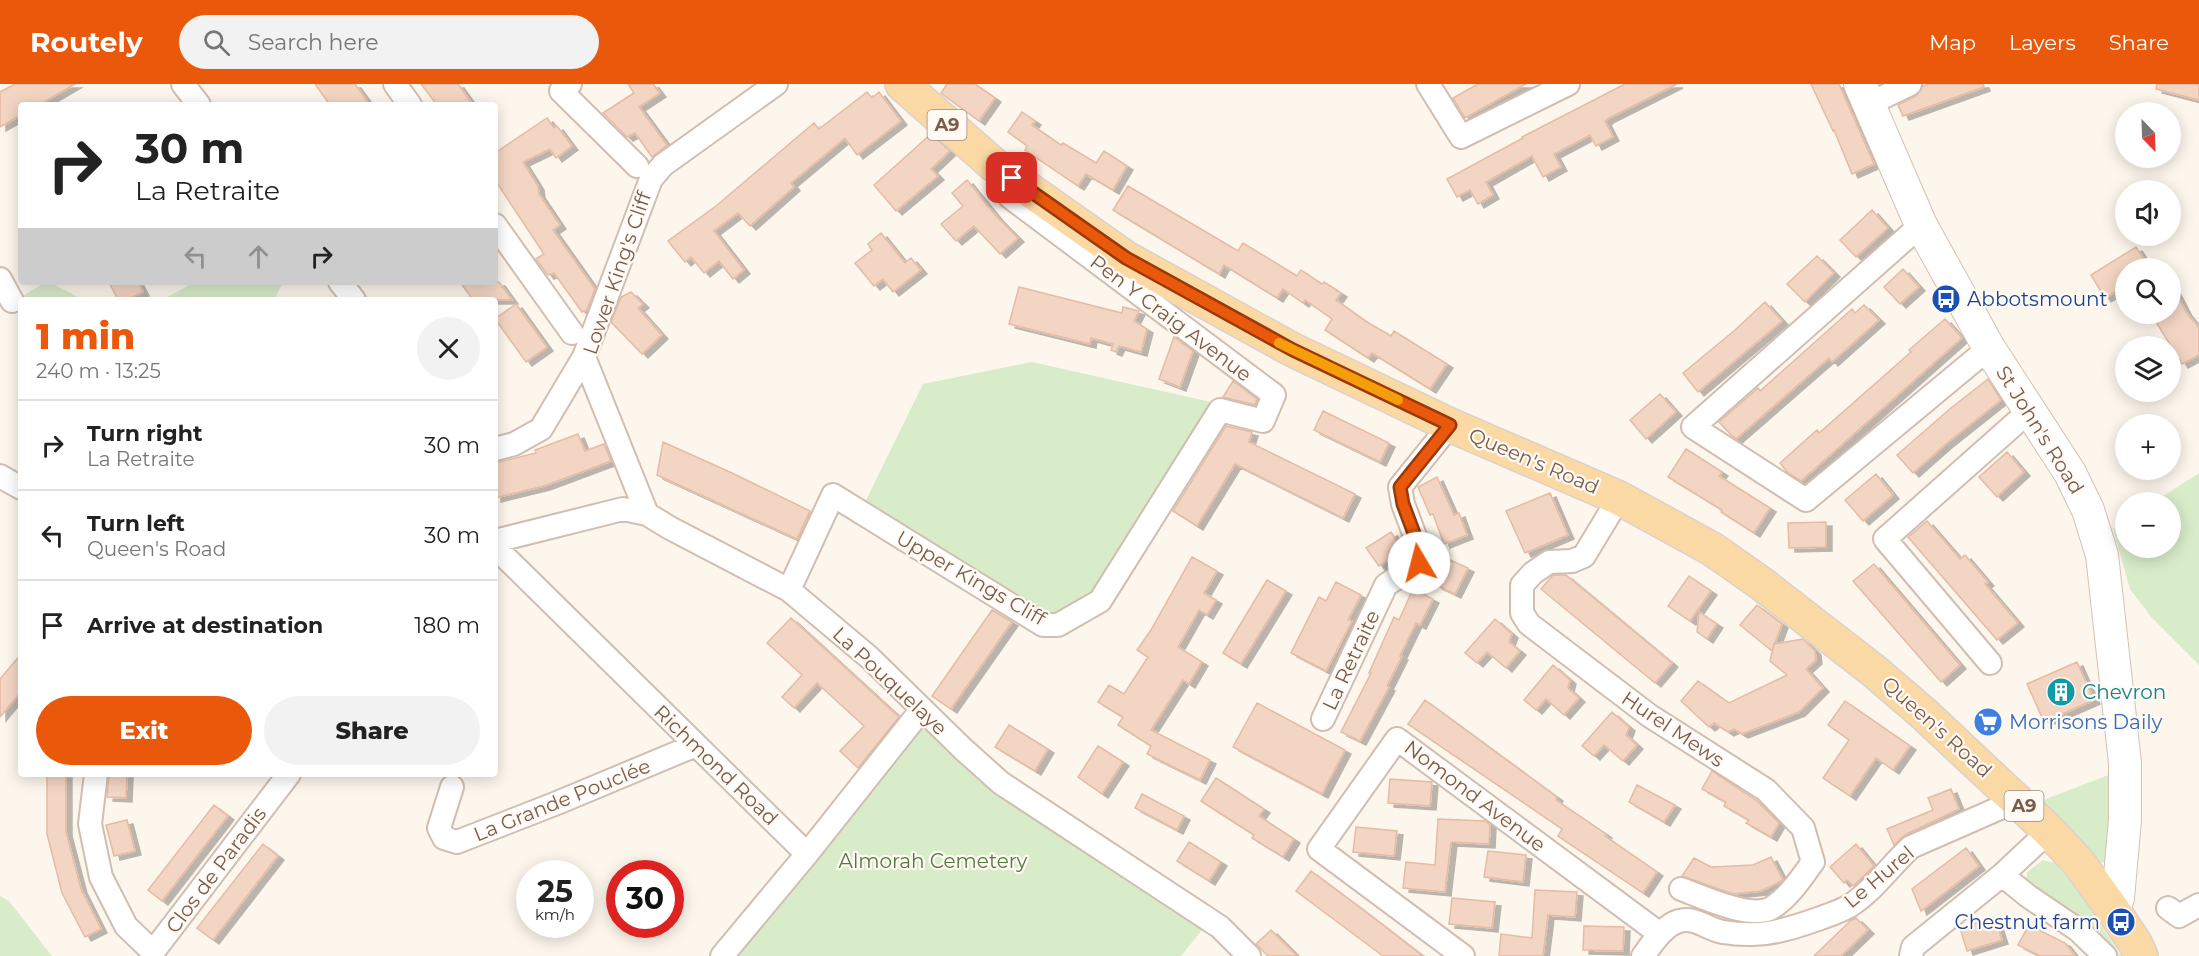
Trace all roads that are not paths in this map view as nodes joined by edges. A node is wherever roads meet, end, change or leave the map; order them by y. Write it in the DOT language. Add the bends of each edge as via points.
graph roads {
  1 [pos="183,84"];
  2 [pos="395,84"];
  3 [pos="776,84"];
  4 [pos="902,84"];
  5 [pos="1428,84"];
  6 [pos="1568,84"];
  7 [pos="1910,84"];
  8 [pos="562,86"];
  9 [pos="1864,94"];
  10 [pos="197,102"];
  11 [pos="408,102"];
  12 [pos="994,165"];
  13 [pos="637,166"];
  14 [pos="1921,225"];
  15 [pos="498,229"];
  16 [pos="0,279"];
  17 [pos="342,285"];
  18 [pos="352,297"];
  19 [pos="12,301"];
  20 [pos="572,333"];
  21 [pos="1989,348"];
  22 [pos="584,357"];
  23 [pos="1274,395"];
  24 [pos="2028,412"];
  25 [pos="563,423"];
  26 [pos="1450,425"];
  27 [pos="541,429"];
  28 [pos="498,448"];
  29 [pos="0,476"];
  30 [pos="18,486"];
  31 [pos="1619,498"];
  32 [pos="647,514"];
  33 [pos="498,542"];
  34 [pos="498,550"];
  35 [pos="789,590"];
  36 [pos="1990,663"];
  37 [pos="922,709"];
  38 [pos="1323,719"];
  39 [pos="696,745"];
  40 [pos="96,777"];
  41 [pos="287,777"];
  42 [pos="452,787"];
  43 [pos="2018,801"];
  44 [pos="2049,831"];
  45 [pos="807,854"];
  46 [pos="2002,875"];
  47 [pos="1681,889"];
  48 [pos="2199,905"];
  49 [pos="2168,908"];
  50 [pos="2113,910"];
  51 [pos="1660,933"];
  52 [pos="722,956"];
  53 [pos="1249,956"];
  54 [pos="1463,956"];
  55 [pos="1643,956"];
  56 [pos="1911,956"];
  57 [pos="2105,956"];
  58 [pos="2141,956"];
  1 -- 10 [label="street"];
  2 -- 11 [label="street"];
  3 -- 22 [label="street, Lower King's Cliff" via="663,165 651,179"];
  4 -- 12 [label="main road, Queen's Road / A9"];
  5 -- 6 [label="street" via="1461,137"];
  7 -- 9 [label="street"];
  8 -- 13 [label="street"];
  9 -- 14 [label="main road, St John's Road"];
  12 -- 23 [label="street, Pen Y Craig Avenue" via="1010,197"];
  12 -- 26 [label="main road, Queen's Road / A9" via="1126,258 1293,350"];
  14 -- 21 [label="main road, St John's Road"];
  14 -- 21 [label="street" via="1693,428 1806,500"];
  15 -- 20 [label="street"];
  16 -- 19 [label="street"];
  17 -- 18 [label="street"];
  21 -- 24 [label="main road, St John's Road"];
  22 -- 27 [label="street"];
  22 -- 32 [label="street, Lower King's Cliff"];
  23 -- 35 [label="street, Upper Kings Cliff" via="1263,421 1220,410 1100,601 1058,625 1044,625 833,495"];
  24 -- 36 [label="street" via="1885,539"];
  24 -- 50 [label="main road, St John's Road" via="2070,473 2088,510 2102,555 2125,763 2125,820 2118,898"];
  25 -- 27 [label="street"];
  26 -- 31 [label="main road, Queen's Road / A9"];
  26 -- 38 [label="street, La Retraite" via="1400,487 1421,552 1419,563 1386,585"];
  27 -- 28 [label="street"];
  29 -- 30 [label="street"];
  31 -- 43 [label="main road, Queen's Road / A9" via="1712,549 1762,584 1923,712"];
  31 -- 47 [label="street, Hurel Mews" via="1584,556 1549,562 1522,585 1522,613 1529,624 1650,716 1766,790 1803,828 1812,862 1790,894 1771,909 1744,912"];
  32 -- 33 [label="street, La Pouquelaye" via="623,509"];
  32 -- 35 [label="street, La Pouquelaye"];
  34 -- 39 [label="street, Richmond Road"];
  35 -- 37 [label="street, La Pouquelaye" via="870,658"];
  37 -- 45 [label="street"];
  37 -- 53 [label="street, La Pouquelaye" via="1001,783 1220,927"];
  39 -- 42 [label="street, La Grande Pouclée" via="457,842 444,838 439,828"];
  39 -- 45 [label="street, Richmond Road"];
  40 -- 41 [label="street, Clos de Paradis" via="90,824 101,877 126,926 153,952"];
  43 -- 44 [label="main road, Queen's Road / A9"];
  43 -- 51 [label="street, Le Hurel" via="1911,847 1850,906 1782,930 1721,932 1693,921 1679,921"];
  44 -- 46 [label="street"];
  44 -- 50 [label="main road, Queen's Road / A9" via="2079,863"];
  45 -- 52 [label="street"];
  46 -- 56 [label="street" via="1913,946"];
  46 -- 57 [label="street" via="2078,930"];
  48 -- 49 [label="street" via="2179,916"];
  50 -- 58 [label="main road, A9"];
  51 -- 54 [label="street, Nomond Avenue" via="1397,739 1319,849"];
  51 -- 55 [label="street, Le Hurel"];
}
